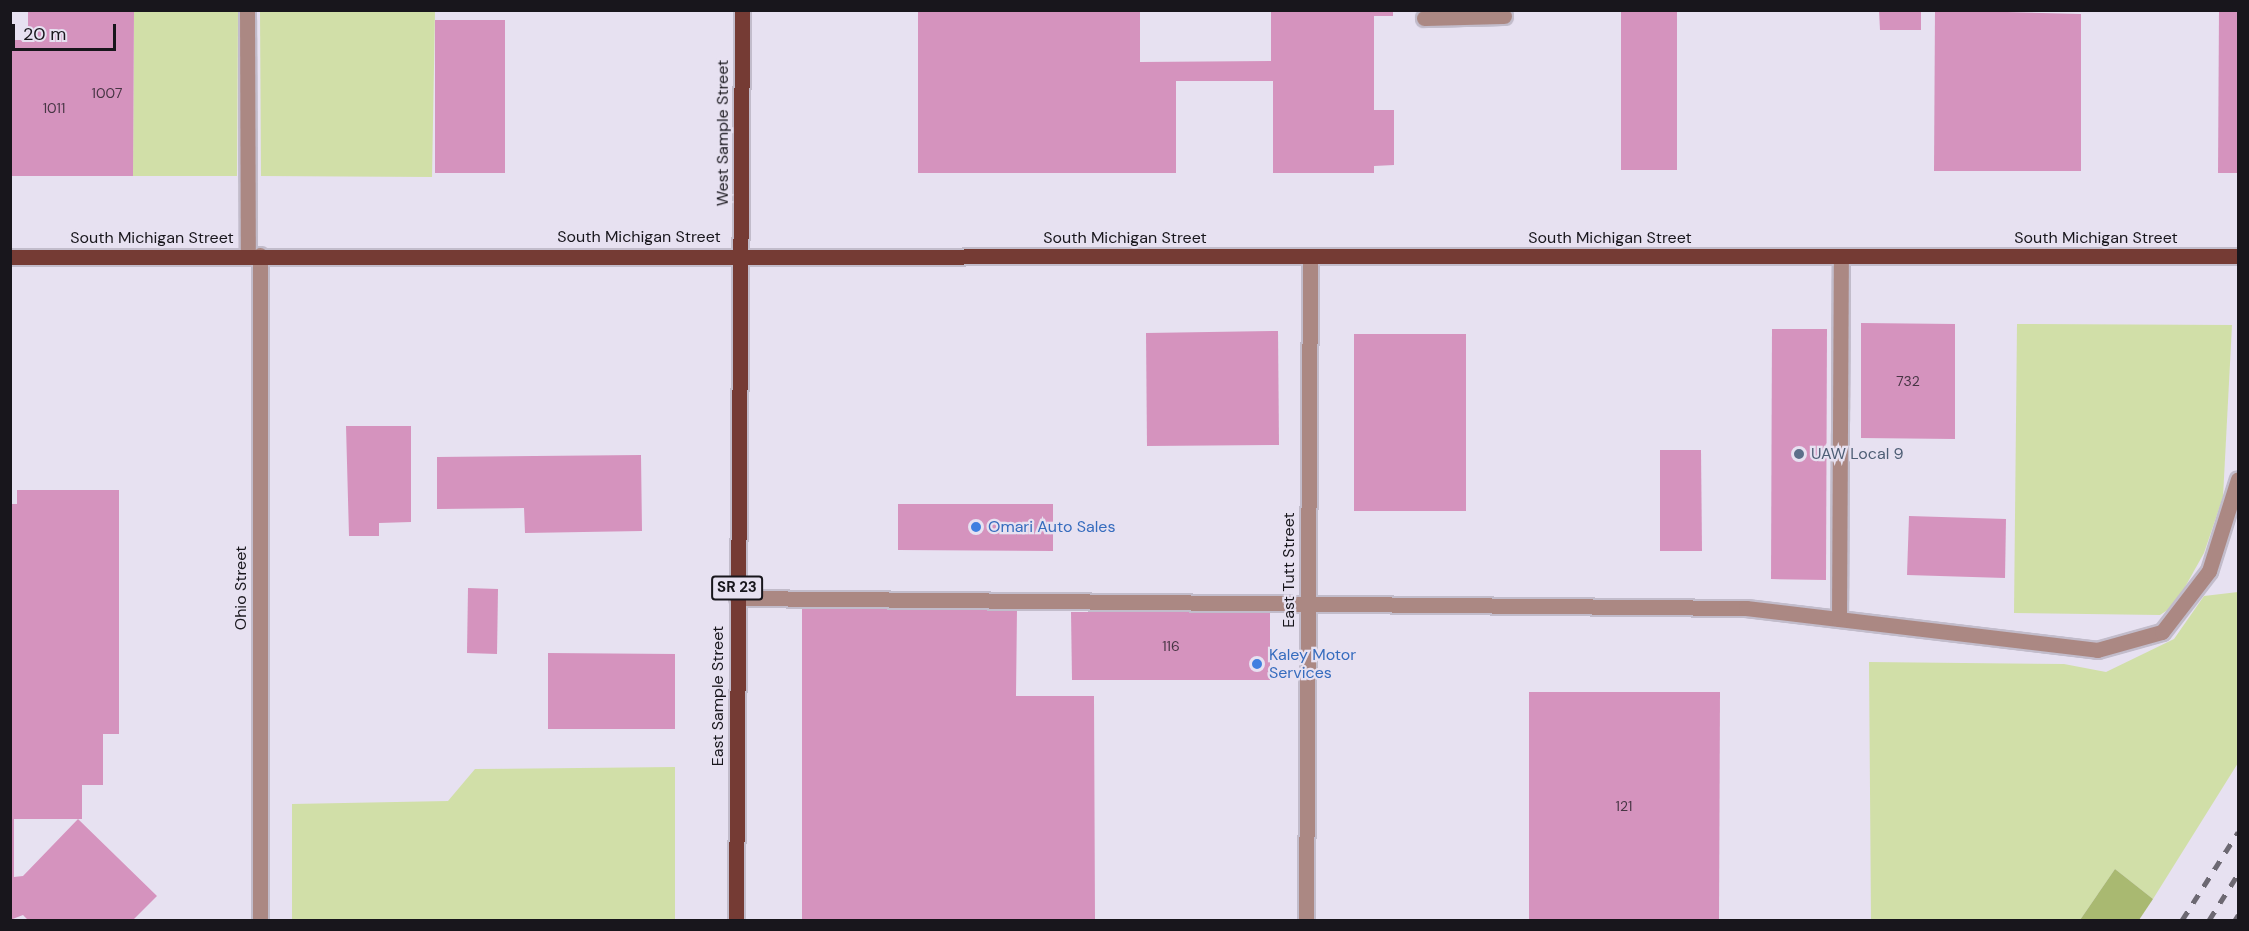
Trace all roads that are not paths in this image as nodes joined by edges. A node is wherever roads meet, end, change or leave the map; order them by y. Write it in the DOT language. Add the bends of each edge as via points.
graph roads {
  1 [pos="247,10"];
  2 [pos="742,10"];
  3 [pos="1504,16"];
  4 [pos="1424,18"];
  5 [pos="254,255"];
  6 [pos="740,255"];
  7 [pos="1310,256"];
  8 [pos="1841,256"];
  9 [pos="2238,256"];
  10 [pos="10,257"];
  11 [pos="2238,479"];
  12 [pos="736,598"];
  13 [pos="1306,600"];
  14 [pos="1839,619"];
  15 [pos="260,921"];
  16 [pos="736,921"];
  17 [pos="1306,921"];
  1 -- 5 [label="street, Ohio Street"];
  2 -- 6 [label="main road, West Sample Street / SR 23"];
  3 -- 4 [label="street"];
  5 -- 6 [label="main road, South Michigan Street"];
  5 -- 10 [label="main road, South Michigan Street"];
  5 -- 15 [label="street, Ohio Street"];
  6 -- 7 [label="main road, South Michigan Street"];
  6 -- 12 [label="main road, East Sample Street / SR 23"];
  7 -- 8 [label="main road, South Michigan Street"];
  7 -- 13 [label="street, East Tutt Street"];
  8 -- 9 [label="main road, South Michigan Street"];
  8 -- 14 [label="street"];
  11 -- 14 [label="street" via="2209,571 2162,632 2097,650"];
  12 -- 13 [label="street"];
  12 -- 16 [label="main road, East Sample Street / SR 23"];
  13 -- 14 [label="street" via="1746,608"];
  13 -- 17 [label="street, East Tutt Street"];
}
